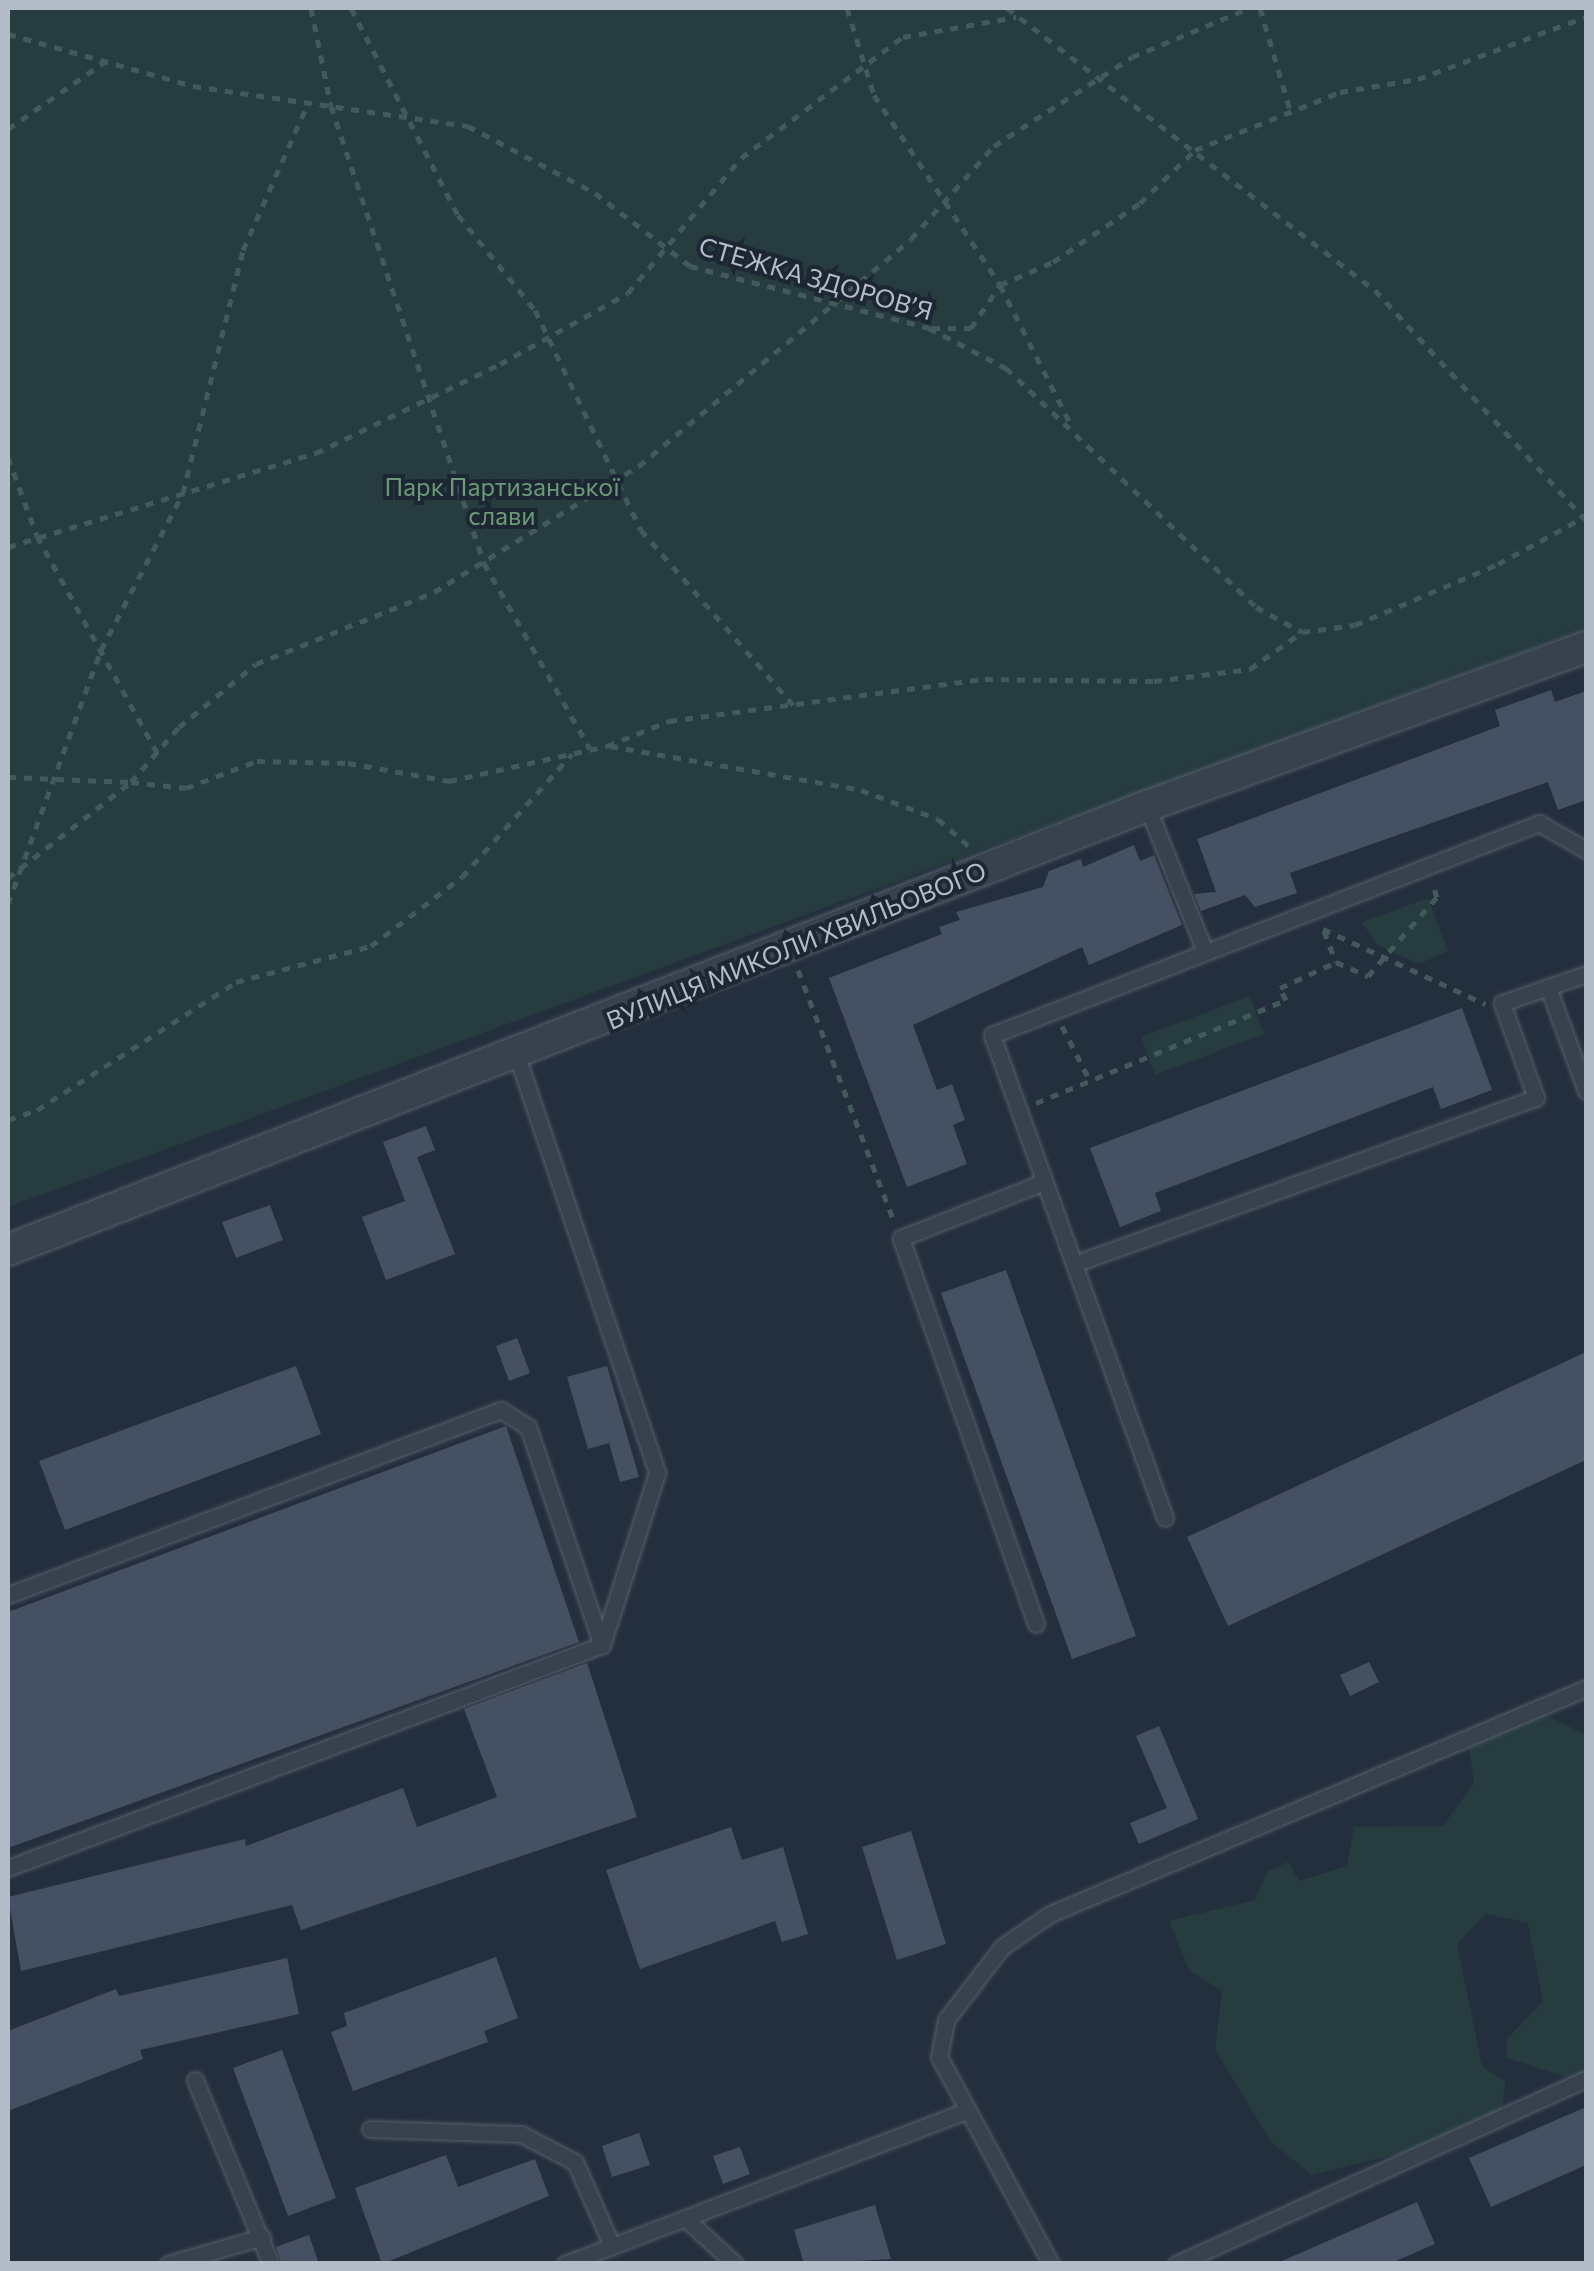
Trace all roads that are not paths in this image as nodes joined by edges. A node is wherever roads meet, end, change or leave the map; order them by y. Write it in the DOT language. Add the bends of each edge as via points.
graph roads {
  1 [pos="1586,647"];
  2 [pos="1147,806"];
  3 [pos="1586,850"];
  4 [pos="1206,952"];
  5 [pos="1586,974"];
  6 [pos="1548,987"];
  7 [pos="517,1056"];
  8 [pos="1586,1091"];
  9 [pos="1044,1182"];
  10 [pos="8,1250"];
  11 [pos="1074,1264"];
  12 [pos="1165,1518"];
  13 [pos="8,1595"];
  14 [pos="1036,1624"];
  15 [pos="602,1646"];
  16 [pos="1586,1688"];
  17 [pos="8,1868"];
  18 [pos="1586,2079"];
  19 [pos="195,2080"];
  20 [pos="968,2110"];
  21 [pos="370,2129"];
  22 [pos="685,2218"];
  23 [pos="262,2237"];
  24 [pos="612,2246"];
  25 [pos="168,2264"];
  26 [pos="271,2264"];
  27 [pos="566,2264"];
  28 [pos="734,2264"];
  29 [pos="1051,2264"];
  30 [pos="1176,2264"];
  1 -- 2 [label="street, ВУЛИЦЯ МИКОЛИ ХВИЛЬОВОГО"];
  2 -- 4 [label="lane"];
  2 -- 7 [label="street, ВУЛИЦЯ МИКОЛИ ХВИЛЬОВОГО"];
  3 -- 4 [label="lane" via="1538,823"];
  4 -- 9 [label="lane" via="992,1035"];
  5 -- 6 [label="lane"];
  6 -- 8 [label="lane"];
  6 -- 11 [label="lane" via="1502,1002 1536,1098"];
  7 -- 10 [label="street, ВУЛИЦЯ МИКОЛИ ХВИЛЬОВОГО"];
  7 -- 15 [label="lane" via="658,1473"];
  9 -- 11 [label="lane"];
  9 -- 14 [label="lane" via="900,1238"];
  11 -- 12 [label="lane"];
  13 -- 15 [label="lane" via="501,1410 528,1427"];
  15 -- 17 [label="lane"];
  16 -- 20 [label="lane" via="1034,1924 1002,1947 946,2020 939,2056"];
  18 -- 30 [label="lane"];
  19 -- 23 [label="lane"];
  20 -- 22 [label="lane"];
  20 -- 29 [label="lane"];
  21 -- 24 [label="lane" via="521,2134 575,2162"];
  22 -- 24 [label="lane"];
  22 -- 28 [label="lane"];
  23 -- 25 [label="lane"];
  23 -- 26 [label="lane"];
  24 -- 27 [label="lane"];
}
